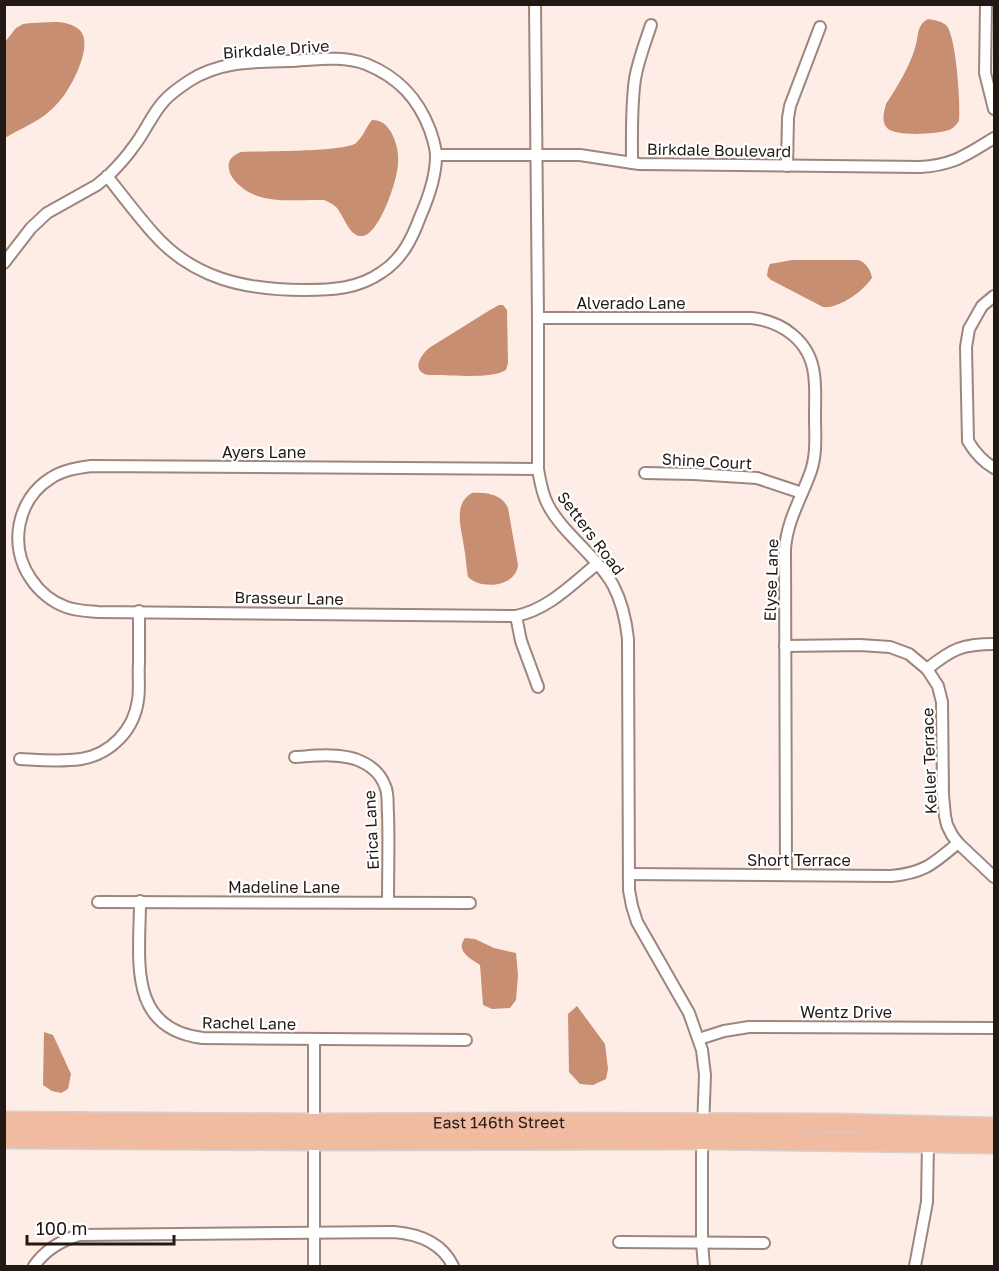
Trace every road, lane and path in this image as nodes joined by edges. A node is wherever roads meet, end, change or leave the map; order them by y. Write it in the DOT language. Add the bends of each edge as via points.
graph roads {
  1 [pos="535,4"];
  2 [pos="986,4"];
  3 [pos="651,25"];
  4 [pos="820,27"];
  5 [pos="994,109"];
  6 [pos="994,138"];
  7 [pos="436,155"];
  8 [pos="537,155"];
  9 [pos="632,163"];
  10 [pos="787,166"];
  11 [pos="107,176"];
  12 [pos="4,263"];
  13 [pos="994,296"];
  14 [pos="538,318"];
  15 [pos="723,318"];
  16 [pos="994,468"];
  17 [pos="538,469"];
  18 [pos="645,473"];
  19 [pos="802,493"];
  20 [pos="19,525"];
  21 [pos="597,564"];
  22 [pos="139,611"];
  23 [pos="516,616"];
  24 [pos="994,644"];
  25 [pos="785,646"];
  26 [pos="927,669"];
  27 [pos="538,687"];
  28 [pos="295,757"];
  29 [pos="20,759"];
  30 [pos="958,843"];
  31 [pos="629,874"];
  32 [pos="786,875"];
  33 [pos="994,877"];
  34 [pos="140,901"];
  35 [pos="98,902"];
  36 [pos="388,902"];
  37 [pos="470,903"];
  38 [pos="994,1028"];
  39 [pos="314,1039"];
  40 [pos="466,1040"];
  41 [pos="699,1040"];
  42 [pos="4,1121"];
  43 [pos="994,1127"];
  44 [pos="314,1132"];
  45 [pos="703,1132"];
  46 [pos="4,1139"];
  47 [pos="928,1143"];
  48 [pos="994,1144"];
  49 [pos="314,1233"];
  50 [pos="619,1242"];
  51 [pos="702,1242"];
  52 [pos="764,1243"];
  53 [pos="34,1266"];
  54 [pos="314,1266"];
  55 [pos="453,1266"];
  56 [pos="704,1266"];
  57 [pos="915,1266"];
  1 -- 8 [label="street, Setters Road"];
  2 -- 5 [label="street" via="985,73"];
  3 -- 9 [label="street" via="634,88"];
  4 -- 10 [label="street" via="790,106"];
  6 -- 10 [label="street, Birkdale Boulevard" via="938,166"];
  7 -- 8 [label="street, Birkdale Boulevard"];
  7 -- 11 [label="street, Birkdale Drive" via="422,111 402,86 378,70 335,59 254,62 220,66 176,91"];
  7 -- 11 [label="street" via="435,171 411,242 381,273 339,290 260,289 206,272 153,234"];
  8 -- 9 [label="street, Birkdale Boulevard" via="589,155"];
  8 -- 14 [label="street, Setters Road"];
  9 -- 10 [label="street, Birkdale Boulevard"];
  11 -- 12 [label="street, Birkdale Drive" via="47,213"];
  13 -- 16 [label="street" via="982,306 969,329 966,428 974,451"];
  14 -- 15 [label="street, Alverado Lane"];
  14 -- 17 [label="street, Setters Road"];
  15 -- 19 [label="street, Elyse Lane" via="774,323 794,336 809,355 815,376 816,447"];
  17 -- 20 [label="street, Ayers Lane" via="84,467 65,471 42,485 27,503"];
  17 -- 21 [label="street, Setters Road" via="543,494 553,514"];
  18 -- 19 [label="street, Shine Court" via="757,478"];
  19 -- 25 [label="street, Elyse Lane" via="785,541"];
  20 -- 22 [label="street, Brasseur Lane" via="20,559 37,587 51,599 79,611"];
  21 -- 23 [label="street, Brasseur Lane" via="543,607"];
  21 -- 31 [label="street, Setters Road" via="613,585 628,639"];
  22 -- 23 [label="street, Brasseur Lane"];
  22 -- 29 [label="street" via="138,698 134,719 125,733 94,756"];
  23 -- 27 [label="street"];
  24 -- 26 [label="street" via="959,648"];
  25 -- 26 [label="street, Keller Terrace" via="890,647 909,654"];
  25 -- 32 [label="street, Elyse Lane"];
  26 -- 30 [label="street, Keller Terrace" via="941,694 945,816"];
  28 -- 36 [label="street, Erica Lane" via="353,758 382,778 387,788"];
  30 -- 32 [label="street, Short Terrace" via="917,872 891,876"];
  30 -- 33 [label="street, Keller Terrace"];
  31 -- 32 [label="street, Short Terrace"];
  31 -- 41 [label="street, Setters Road" via="637,922 688,1012"];
  34 -- 35 [label="street, Madeline Lane"];
  34 -- 36 [label="street, Madeline Lane"];
  34 -- 39 [label="street, Rachel Lane" via="141,983 148,1004 164,1024 190,1037"];
  36 -- 37 [label="street, Madeline Lane"];
  38 -- 41 [label="street, Wentz Drive" via="749,1027"];
  39 -- 40 [label="street, Rachel Lane"];
  39 -- 44 [label="street"];
  41 -- 45 [label="street, Setters Road" via="704,1063"];
  42 -- 44 [label="main road, East 146th Street"];
  43 -- 45 [label="main road, East 146th Street" via="837,1123"];
  44 -- 45 [label="main road, East 146th Street"];
  44 -- 46 [label="main road, East 146th Street"];
  44 -- 49 [label="street"];
  45 -- 47 [label="main road, East 146th Street"];
  45 -- 51 [label="street, Setters Road"];
  47 -- 48 [label="main road, East 146th Street"];
  47 -- 57 [label="street" via="927,1202"];
  49 -- 53 [label="street" via="79,1235 57,1244"];
  49 -- 54 [label="street"];
  49 -- 55 [label="street" via="394,1232 421,1236 441,1249"];
  50 -- 51 [label="street"];
  51 -- 52 [label="street"];
  51 -- 56 [label="street, Setters Road"];
}
